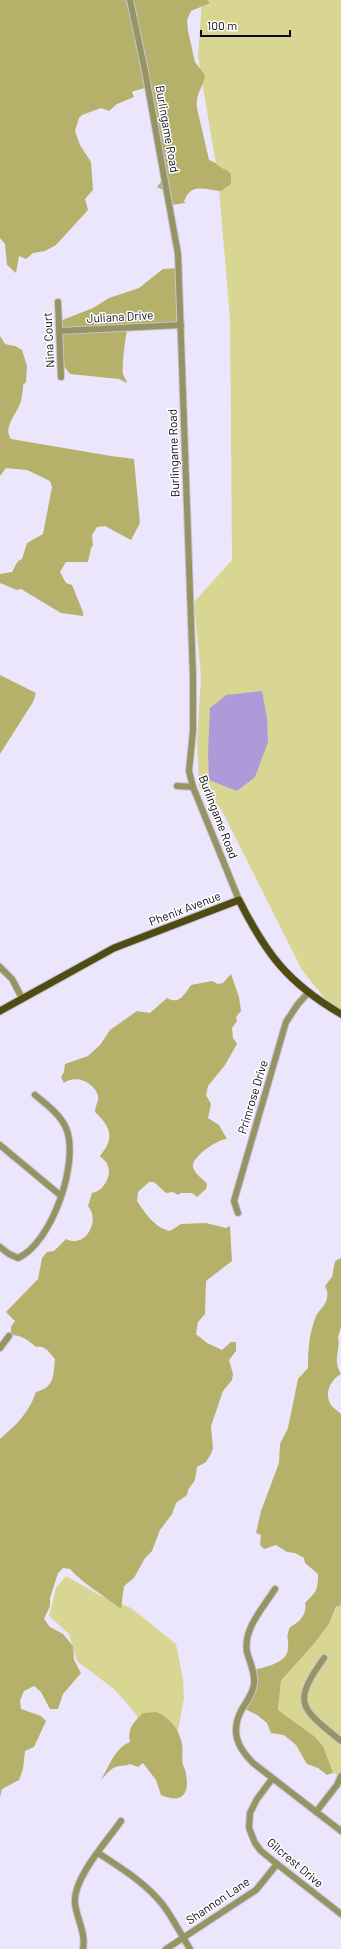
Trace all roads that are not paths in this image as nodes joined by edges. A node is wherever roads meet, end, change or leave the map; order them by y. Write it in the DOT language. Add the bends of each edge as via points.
graph roads {
  1 [pos="130,0"];
  2 [pos="58,302"];
  3 [pos="181,325"];
  4 [pos="60,331"];
  5 [pos="62,377"];
  6 [pos="177,786"];
  7 [pos="193,787"];
  8 [pos="239,900"];
  9 [pos="0,967"];
  10 [pos="308,992"];
  11 [pos="22,998"];
  12 [pos="0,1011"];
  13 [pos="341,1014"];
  14 [pos="34,1095"];
  15 [pos="0,1145"];
  16 [pos="60,1195"];
  17 [pos="238,1213"];
  18 [pos="0,1247"];
  19 [pos="9,1336"];
  20 [pos="0,1348"];
  21 [pos="275,1589"];
  22 [pos="324,1658"];
  23 [pos="341,1741"];
  24 [pos="341,1776"];
  25 [pos="272,1779"];
  26 [pos="339,1784"];
  27 [pos="316,1812"];
  28 [pos="121,1821"];
  29 [pos="341,1832"];
  30 [pos="98,1853"];
  31 [pos="277,1864"];
  32 [pos="341,1914"];
  33 [pos="183,1938"];
  34 [pos="83,1949"];
  35 [pos="166,1949"];
  36 [pos="190,1949"];
  1 -- 3 [label="street, Burlingame Road" via="176,238"];
  2 -- 4 [label="street, Nina Court"];
  3 -- 4 [label="street, Juliana Drive"];
  3 -- 7 [label="street, Burlingame Road" via="193,677 193,731 189,771"];
  4 -- 5 [label="street, Nina Court"];
  6 -- 7 [label="street"];
  7 -- 8 [label="street, Burlingame Road"];
  8 -- 10 [label="main road, Phenix Avenue" via="258,937 274,960"];
  8 -- 11 [label="main road, Phenix Avenue" via="114,948"];
  9 -- 11 [label="street" via="12,979"];
  10 -- 13 [label="main road, Phenix Avenue"];
  10 -- 17 [label="street, Primrose Drive" via="286,1022 234,1201"];
  11 -- 12 [label="main road, Phenix Avenue"];
  14 -- 16 [label="street" via="61,1119 68,1136 70,1163"];
  15 -- 16 [label="street"];
  16 -- 18 [label="street" via="48,1227 26,1255 18,1258"];
  19 -- 20 [label="street"];
  21 -- 25 [label="street" via="246,1638 247,1652 254,1669 254,1686 236,1725 237,1741 243,1752"];
  22 -- 23 [label="street" via="306,1686 304,1706 312,1717"];
  24 -- 26 [label="street"];
  25 -- 27 [label="street"];
  25 -- 31 [label="street, Gilcrest Drive" via="250,1813 249,1828 258,1847"];
  26 -- 27 [label="street"];
  27 -- 29 [label="street"];
  28 -- 30 [label="street"];
  30 -- 33 [label="street" via="146,1886 163,1904"];
  30 -- 34 [label="street" via="76,1890 75,1905 82,1929"];
  31 -- 32 [label="street, Gilcrest Drive"];
  31 -- 33 [label="street, Shannon Lane" via="256,1890"];
  33 -- 35 [label="street, Shannon Lane"];
  33 -- 36 [label="street"];
}
